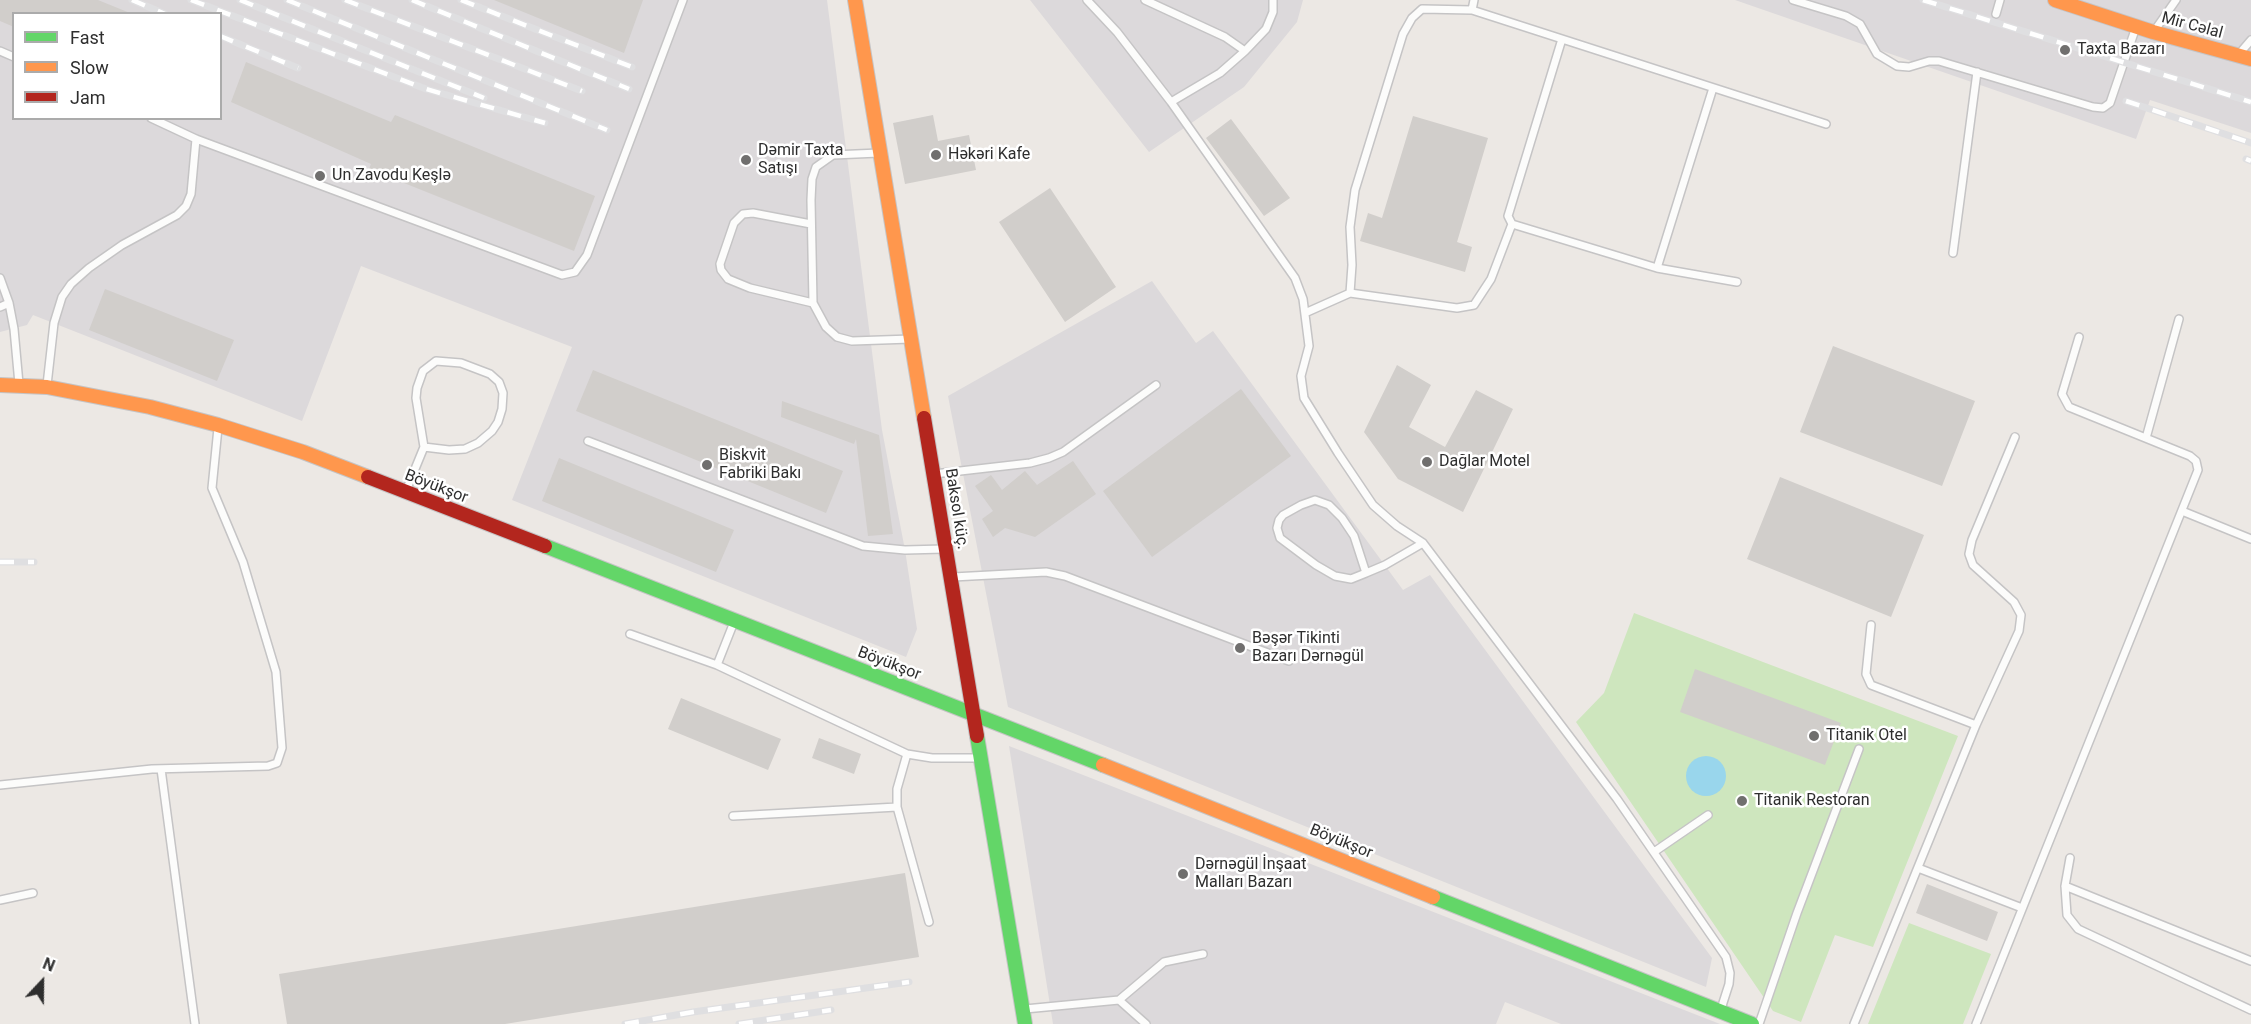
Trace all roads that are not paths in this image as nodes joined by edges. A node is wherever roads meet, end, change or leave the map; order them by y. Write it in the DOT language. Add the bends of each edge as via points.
graph roads {
  1 [pos="683,0"];
  2 [pos="855,0"];
  3 [pos="1100,0"];
  4 [pos="1145,0"];
  5 [pos="1273,0"];
  6 [pos="1474,0"];
  7 [pos="1793,0"];
  8 [pos="2000,0"];
  9 [pos="2055,0"];
  10 [pos="2176,0"];
  11 [pos="1090,3"];
  12 [pos="2079,3"];
  13 [pos="1472,10"];
  14 [pos="1996,14"];
  15 [pos="2136,27"];
  16 [pos="2153,32"];
  17 [pos="1562,39"];
  18 [pos="2251,40"];
  19 [pos="1245,51"];
  20 [pos="2244,57"];
  21 [pos="1977,72"];
  22 [pos="1713,88"];
  23 [pos="1170,102"];
  24 [pos="156,120"];
  25 [pos="1826,124"];
  26 [pos="196,138"];
  27 [pos="879,153"];
  28 [pos="811,224"];
  29 [pos="1512,224"];
  30 [pos="1953,253"];
  31 [pos="1657,268"];
  32 [pos="0,278"];
  33 [pos="1737,282"];
  34 [pos="1350,293"];
  35 [pos="9,303"];
  36 [pos="813,303"];
  37 [pos="0,307"];
  38 [pos="1305,313"];
  39 [pos="2179,319"];
  40 [pos="2079,337"];
  41 [pos="911,339"];
  42 [pos="0,385"];
  43 [pos="19,385"];
  44 [pos="1156,385"];
  45 [pos="47,387"];
  46 [pos="218,425"];
  47 [pos="2015,437"];
  48 [pos="2146,438"];
  49 [pos="588,441"];
  50 [pos="424,447"];
  51 [pos="934,474"];
  52 [pos="406,493"];
  53 [pos="2182,511"];
  54 [pos="2251,539"];
  55 [pos="1423,543"];
  56 [pos="946,549"];
  57 [pos="1366,573"];
  58 [pos="951,577"];
  59 [pos="734,622"];
  60 [pos="1871,625"];
  61 [pos="630,634"];
  62 [pos="1289,661"];
  63 [pos="717,665"];
  64 [pos="973,713"];
  65 [pos="1976,725"];
  66 [pos="1859,749"];
  67 [pos="907,754"];
  68 [pos="981,758"];
  69 [pos="161,769"];
  70 [pos="0,785"];
  71 [pos="897,807"];
  72 [pos="1708,814"];
  73 [pos="733,816"];
  74 [pos="1653,852"];
  75 [pos="2070,858"];
  76 [pos="1918,868"];
  77 [pos="2064,886"];
  78 [pos="33,893"];
  79 [pos="0,900"];
  80 [pos="2022,908"];
  81 [pos="929,922"];
  82 [pos="1203,954"];
  83 [pos="2251,961"];
  84 [pos="1119,1000"];
  85 [pos="1023,1010"];
  86 [pos="2251,1010"];
  87 [pos="1720,1011"];
  88 [pos="195,1024"];
  89 [pos="1025,1024"];
  90 [pos="1146,1024"];
  91 [pos="1752,1024"];
  92 [pos="1759,1024"];
  93 [pos="1854,1024"];
  94 [pos="1976,1024"];
  1 -- 26 [label="lane" via="587,255 576,272 562,275"];
  2 -- 27 [label="street, Baksol küç."];
  3 -- 11 [label="lane"];
  4 -- 19 [label="lane" via="1225,37"];
  5 -- 19 [label="lane" via="1266,29"];
  6 -- 13 [label="lane"];
  7 -- 21 [label="lane" via="1860,24 1877,54 1897,66 1939,61"];
  8 -- 14 [label="lane"];
  9 -- 12 [label="street, Mir Cəlal"];
  10 -- 16 [label="lane"];
  11 -- 23 [label="lane"];
  12 -- 15 [label="street, Mir Cəlal"];
  13 -- 17 [label="lane"];
  13 -- 34 [label="lane" via="1422,9 1403,34 1356,190 1350,228"];
  15 -- 16 [label="street, Mir Cəlal"];
  15 -- 21 [label="lane" via="2110,103 2103,108"];
  16 -- 20 [label="street, Mir Cəlal"];
  17 -- 22 [label="lane"];
  17 -- 29 [label="lane" via="1508,216"];
  18 -- 20 [label="lane"];
  19 -- 23 [label="lane" via="1220,73"];
  21 -- 30 [label="lane"];
  22 -- 25 [label="lane"];
  22 -- 31 [label="lane"];
  23 -- 38 [label="lane" via="1295,278"];
  24 -- 26 [label="lane"];
  26 -- 45 [label="lane" via="191,194 186,206 89,268 62,297 54,323"];
  27 -- 28 [label="lane" via="833,155 816,167"];
  27 -- 41 [label="street, Baksol küç."];
  28 -- 36 [label="lane"];
  28 -- 36 [label="lane" via="743,214 734,223 720,264 729,279 750,288"];
  29 -- 31 [label="lane"];
  29 -- 34 [label="lane" via="1491,279 1474,305 1457,309"];
  31 -- 33 [label="lane"];
  32 -- 35 [label="lane"];
  34 -- 38 [label="lane"];
  35 -- 37 [label="lane"];
  35 -- 43 [label="lane"];
  36 -- 41 [label="lane" via="826,327 837,337"];
  38 -- 55 [label="lane" via="1309,346 1301,376 1304,398 1373,505"];
  39 -- 48 [label="lane"];
  40 -- 48 [label="lane" via="2062,394 2069,406"];
  41 -- 51 [label="street, Baksol küç."];
  42 -- 43 [label="street, Böyükşor"];
  43 -- 45 [label="street, Böyükşor"];
  44 -- 51 [label="lane" via="1050,458"];
  45 -- 46 [label="street, Böyükşor"];
  46 -- 52 [label="street, Böyükşor" via="303,452"];
  46 -- 69 [label="lane" via="212,488 243,562 276,672 282,748 277,763 268,766"];
  47 -- 65 [label="lane" via="1969,554 1973,565 2014,602 2021,615 2019,631"];
  48 -- 53 [label="lane" via="2196,461 2198,470"];
  49 -- 56 [label="lane" via="863,546"];
  50 -- 50 [label="lane" via="416,398 428,365 436,361 460,363 490,374 499,382 502,410 492,432 465,448"];
  50 -- 52 [label="lane"];
  51 -- 56 [label="street, Baksol küç."];
  52 -- 59 [label="street, Böyükşor"];
  53 -- 54 [label="lane"];
  53 -- 80 [label="lane"];
  55 -- 57 [label="lane"];
  55 -- 74 [label="lane"];
  56 -- 58 [label="street, Baksol küç."];
  57 -- 57 [label="lane" via="1354,536 1329,505 1315,500 1279,520 1280,538 1325,570 1351,579"];
  58 -- 62 [label="lane" via="1046,572 1065,576"];
  58 -- 64 [label="street, Baksol küç."];
  59 -- 63 [label="lane"];
  59 -- 64 [label="street, Böyükşor"];
  60 -- 65 [label="lane" via="1866,674 1871,685"];
  61 -- 63 [label="lane"];
  63 -- 67 [label="lane"];
  64 -- 68 [label="street, Baksol küç."];
  64 -- 87 [label="street, Böyükşor"];
  65 -- 76 [label="lane"];
  66 -- 92 [label="lane"];
  67 -- 68 [label="lane"];
  67 -- 71 [label="lane" via="897,789"];
  68 -- 85 [label="street, Baksol küç."];
  69 -- 70 [label="lane"];
  69 -- 88 [label="lane"];
  71 -- 73 [label="lane"];
  71 -- 81 [label="lane"];
  72 -- 74 [label="lane"];
  74 -- 87 [label="lane" via="1726,957 1730,984"];
  75 -- 77 [label="lane"];
  76 -- 80 [label="lane"];
  76 -- 93 [label="lane"];
  77 -- 83 [label="lane"];
  77 -- 86 [label="lane" via="2067,915 2078,930"];
  78 -- 79 [label="lane"];
  80 -- 94 [label="lane"];
  82 -- 84 [label="lane" via="1164,962"];
  84 -- 85 [label="lane"];
  84 -- 90 [label="lane"];
  85 -- 89 [label="street, Baksol küç."];
  87 -- 91 [label="street, Böyükşor"];
}
